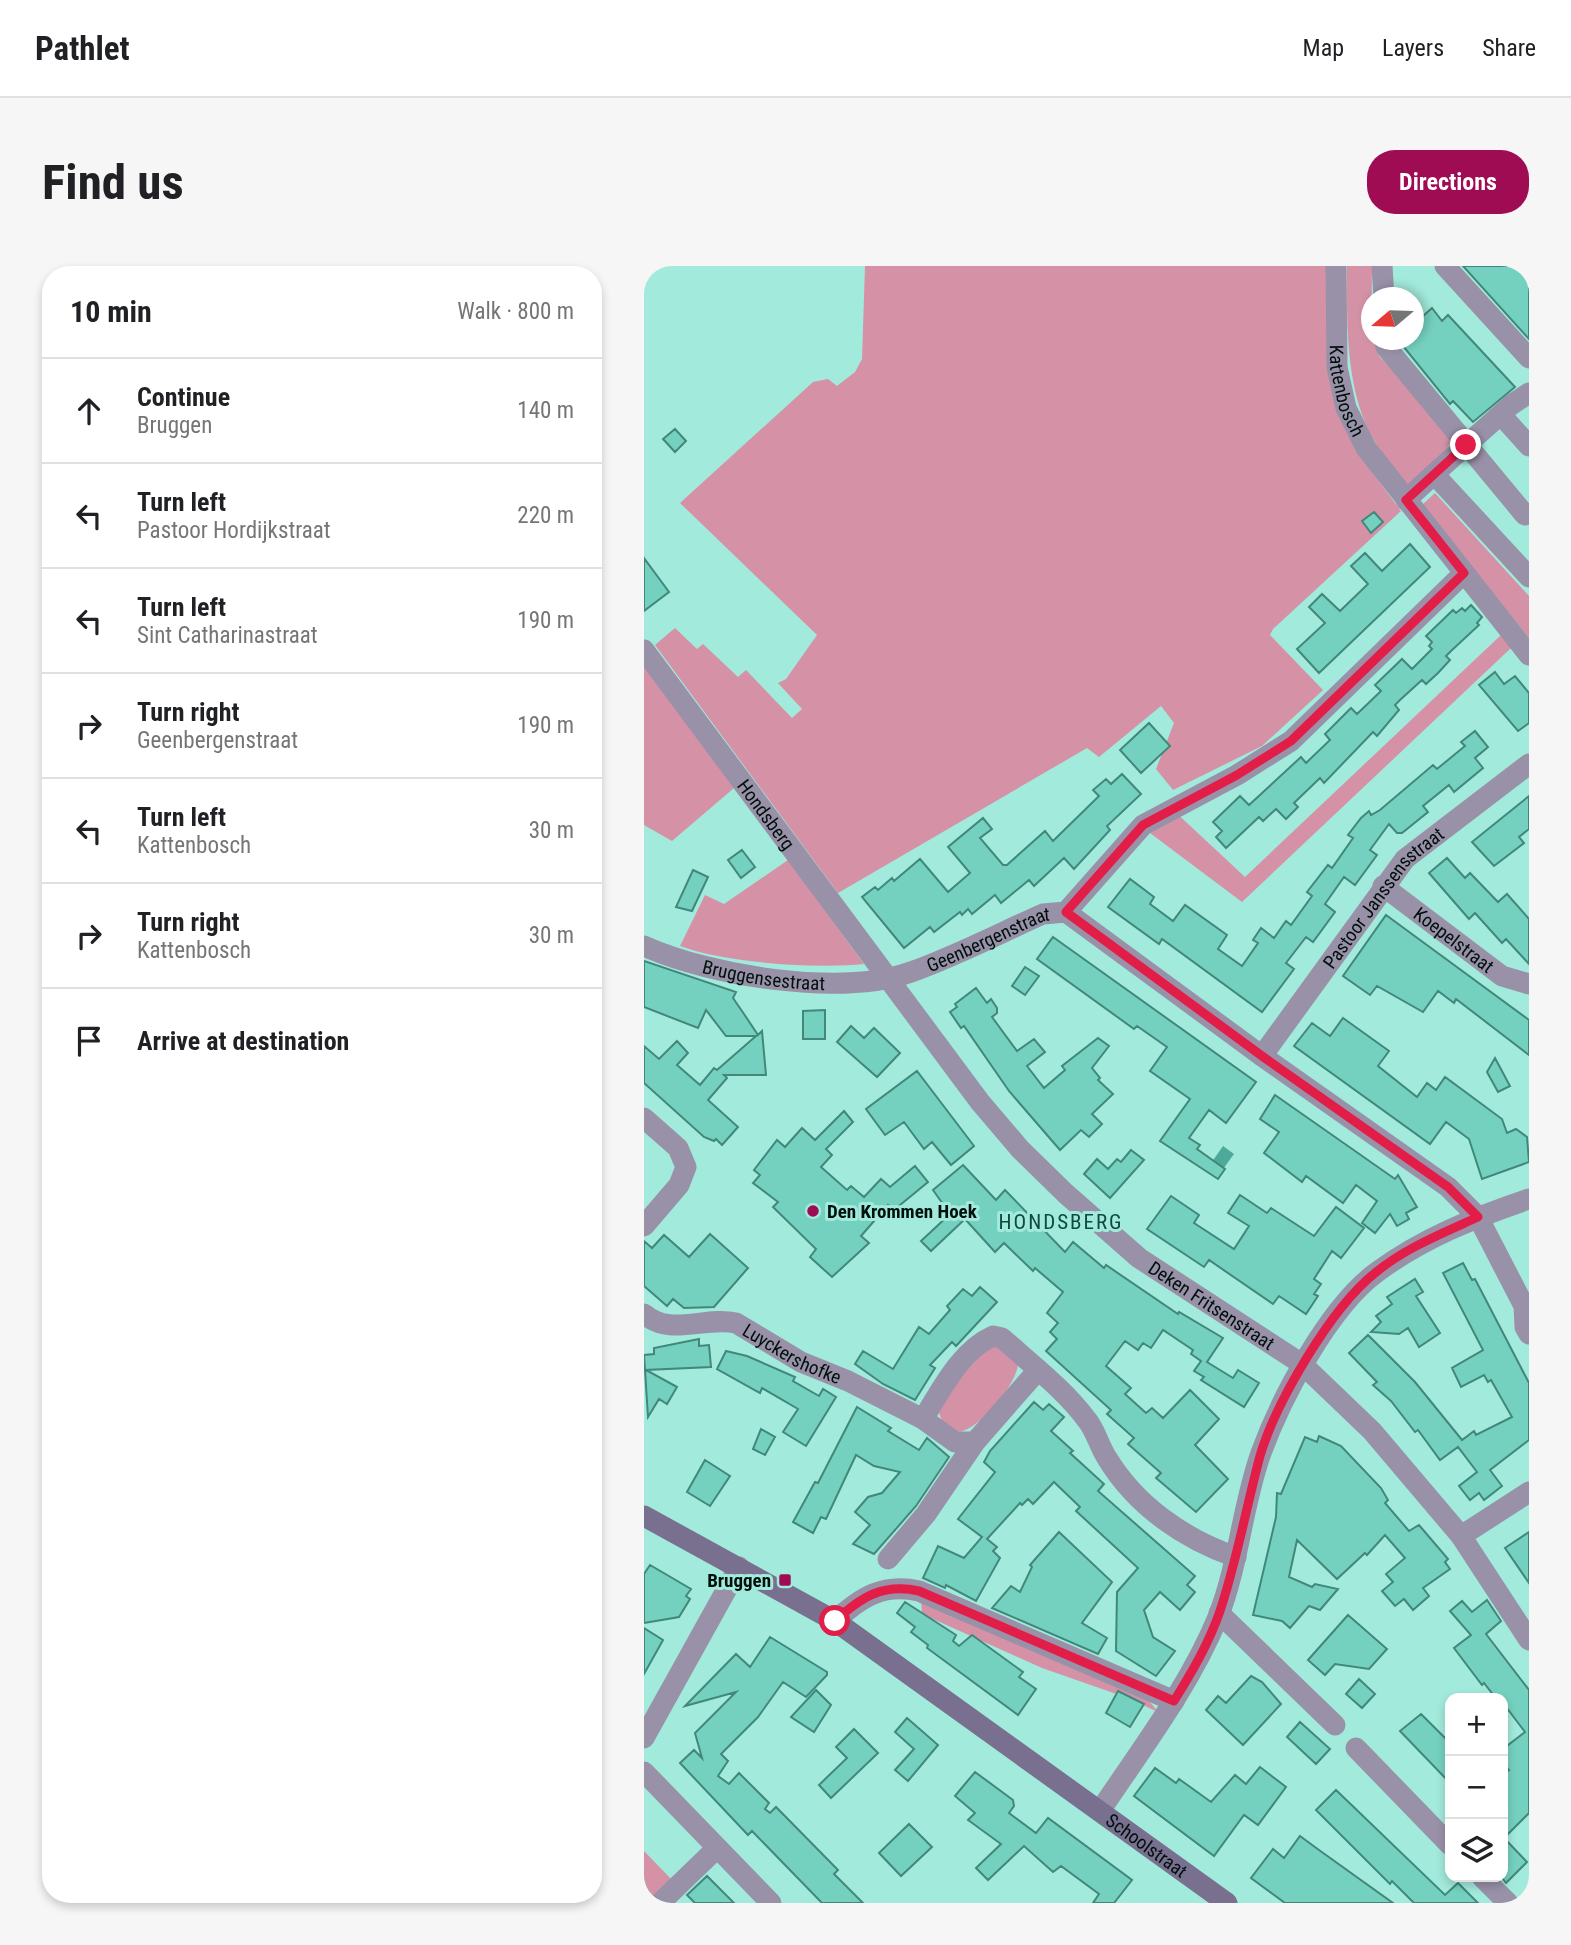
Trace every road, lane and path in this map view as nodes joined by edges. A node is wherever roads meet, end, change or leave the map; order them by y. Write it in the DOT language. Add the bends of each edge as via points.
graph roads {
  1 [pos="1336,266"];
  2 [pos="1382,266"];
  3 [pos="1445,266"];
  4 [pos="1383,287"];
  5 [pos="1387,350"];
  6 [pos="1529,358"];
  7 [pos="1529,393"];
  8 [pos="1502,416"];
  9 [pos="1466,445"];
  10 [pos="1529,446"];
  11 [pos="1434,474"];
  12 [pos="1406,500"];
  13 [pos="1525,515"];
  14 [pos="1464,573"];
  15 [pos="1529,577"];
  16 [pos="644,650"];
  17 [pos="1529,654"];
  18 [pos="1529,764"];
  19 [pos="1383,886"];
  20 [pos="1066,912"];
  21 [pos="644,946"];
  22 [pos="888,977"];
  23 [pos="1529,984"];
  24 [pos="1262,1056"];
  25 [pos="644,1118"];
  26 [pos="1529,1199"];
  27 [pos="1478,1217"];
  28 [pos="644,1226"];
  29 [pos="1526,1305"];
  30 [pos="647,1324"];
  31 [pos="1529,1334"];
  32 [pos="1302,1364"];
  33 [pos="1038,1370"];
  34 [pos="923,1419"];
  35 [pos="975,1442"];
  36 [pos="1529,1492"];
  37 [pos="644,1516"];
  38 [pos="1461,1536"];
  39 [pos="1236,1557"];
  40 [pos="888,1559"];
  41 [pos="739,1567"];
  42 [pos="1219,1613"];
  43 [pos="835,1621"];
  44 [pos="1529,1640"];
  45 [pos="1174,1701"];
  46 [pos="1335,1726"];
  47 [pos="644,1738"];
  48 [pos="1356,1748"];
  49 [pos="644,1772"];
  50 [pos="1100,1811"];
  51 [pos="1445,1840"];
  52 [pos="717,1848"];
  53 [pos="1487,1882"];
  54 [pos="660,1903"];
  55 [pos="771,1903"];
  56 [pos="1227,1903"];
  57 [pos="1508,1903"];
  1 -- 12 [label="street, Kattenbosch" via="1337,367 1346,408 1366,448"];
  2 -- 4 [label="street"];
  3 -- 6 [label="street"];
  5 -- 9 [label="street"];
  7 -- 8 [label="street"];
  8 -- 9 [label="street"];
  8 -- 10 [label="street"];
  9 -- 11 [label="street"];
  9 -- 13 [label="street"];
  11 -- 12 [label="street"];
  11 -- 15 [label="street"];
  12 -- 14 [label="street, Kattenbosch"];
  14 -- 17 [label="street, Kattenbosch"];
  14 -- 20 [label="street, Geenbergenstraat" via="1291,741 1143,825"];
  16 -- 22 [label="street, Hondsberg"];
  18 -- 19 [label="street, Pastoor Janssensstraat" via="1405,859"];
  19 -- 23 [label="street, Koepelstraat" via="1502,976"];
  19 -- 24 [label="street, Pastoor Janssensstraat"];
  20 -- 22 [label="street, Geenbergenstraat" via="1043,914 910,973"];
  20 -- 24 [label="street"];
  21 -- 22 [label="street, Bruggensestraat" via="702,968 760,979 838,982"];
  22 -- 32 [label="street, Deken Fritsenstraat" via="980,1101 1065,1193 1139,1258"];
  24 -- 27 [label="street" via="1448,1187"];
  25 -- 28 [label="street" via="678,1148 686,1167 678,1185"];
  26 -- 27 [label="street"];
  27 -- 29 [label="street"];
  27 -- 32 [label="street" via="1374,1273 1341,1309"];
  29 -- 31 [label="street"];
  30 -- 34 [label="street, Luyckershofke" via="736,1323 801,1362"];
  32 -- 38 [label="street, Deken Fritsenstraat" via="1372,1432"];
  32 -- 39 [label="street" via="1261,1454"];
  33 -- 34 [label="street" via="1002,1338 993,1336 951,1374"];
  33 -- 35 [label="street"];
  33 -- 39 [label="street" via="1089,1421 1106,1458 1130,1491 1179,1531"];
  34 -- 35 [label="street, Luyckershofke" via="955,1442"];
  35 -- 40 [label="street" via="926,1514"];
  36 -- 38 [label="street"];
  37 -- 41 [label="street"];
  38 -- 44 [label="street, Deken Fritsenstraat"];
  39 -- 42 [label="street"];
  41 -- 43 [label="street"];
  41 -- 47 [label="street"];
  42 -- 45 [label="street" via="1200,1659"];
  42 -- 46 [label="street"];
  43 -- 45 [label="street" via="868,1596 898,1587 919,1591"];
  43 -- 50 [label="street"];
  45 -- 50 [label="street"];
  48 -- 51 [label="street"];
  49 -- 52 [label="street"];
  50 -- 56 [label="street, Schoolstraat"];
  52 -- 54 [label="street"];
  52 -- 55 [label="street"];
  53 -- 57 [label="street"];
}
